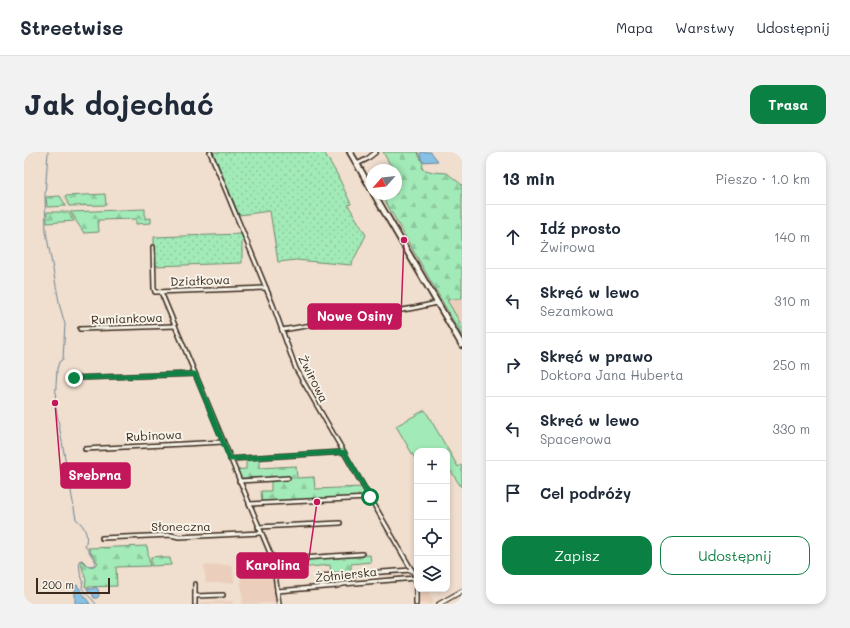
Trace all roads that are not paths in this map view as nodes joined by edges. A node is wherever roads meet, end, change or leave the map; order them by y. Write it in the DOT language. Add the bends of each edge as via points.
graph roads {
  1 [pos="210,152"];
  2 [pos="350,152"];
  3 [pos="376,152"];
  4 [pos="357,164"];
  5 [pos="366,180"];
  6 [pos="378,200"];
  7 [pos="152,247"];
  8 [pos="266,288"];
  9 [pos="161,292"];
  10 [pos="438,303"];
  11 [pos="175,326"];
  12 [pos="80,329"];
  13 [pos="282,330"];
  14 [pos="462,345"];
  15 [pos="195,374"];
  16 [pos="74,378"];
  17 [pos="223,442"];
  18 [pos="86,449"];
  19 [pos="344,452"];
  20 [pos="230,459"];
  21 [pos="288,478"];
  22 [pos="239,481"];
  23 [pos="370,497"];
  24 [pos="249,504"];
  25 [pos="340,523"];
  26 [pos="258,528"];
  27 [pos="261,533"];
  28 [pos="102,538"];
  29 [pos="362,554"];
  30 [pos="273,560"];
  31 [pos="412,570"];
  32 [pos="414,574"];
  33 [pos="321,576"];
  34 [pos="414,578"];
  35 [pos="195,584"];
  36 [pos="277,591"];
  37 [pos="462,591"];
  38 [pos="416,592"];
  39 [pos="223,595"];
  40 [pos="195,596"];
  41 [pos="195,604"];
  42 [pos="279,604"];
  43 [pos="416,604"];
  44 [pos="439,604"];
  1 -- 8 [label="street, Żwirowa"];
  2 -- 4 [label="main road"];
  3 -- 4 [label="street"];
  4 -- 5 [label="main road"];
  6 -- 10 [label="main road"];
  7 -- 9 [label="street, Działkowa" via="154,288 155,292"];
  8 -- 9 [label="street, Działkowa"];
  8 -- 13 [label="street, Żwirowa"];
  9 -- 11 [label="street"];
  10 -- 13 [label="street"];
  10 -- 14 [label="main road"];
  11 -- 12 [label="street, Rumiankowa"];
  11 -- 15 [label="street"];
  13 -- 19 [label="street, Żwirowa" via="296,369"];
  15 -- 16 [label="street"];
  15 -- 17 [label="street"];
  17 -- 18 [label="street, Rubinowa"];
  17 -- 20 [label="street"];
  19 -- 20 [label="street"];
  19 -- 23 [label="street, Żwirowa"];
  20 -- 22 [label="street"];
  21 -- 22 [label="street"];
  22 -- 24 [label="street"];
  23 -- 24 [label="street"];
  23 -- 31 [label="street, Żwirowa"];
  24 -- 26 [label="street"];
  25 -- 26 [label="street"];
  26 -- 27 [label="street"];
  27 -- 28 [label="street, Słoneczna"];
  27 -- 30 [label="street"];
  29 -- 30 [label="street"];
  30 -- 36 [label="street"];
  31 -- 32 [label="street, Żwirowa"];
  31 -- 33 [label="street"];
  34 -- 36 [label="street, Żołnierska"];
  35 -- 40 [label="street"];
  36 -- 42 [label="street"];
  37 -- 44 [label="street"];
  38 -- 43 [label="street, Żwirowa"];
  39 -- 40 [label="street"];
  40 -- 41 [label="street"];
}
